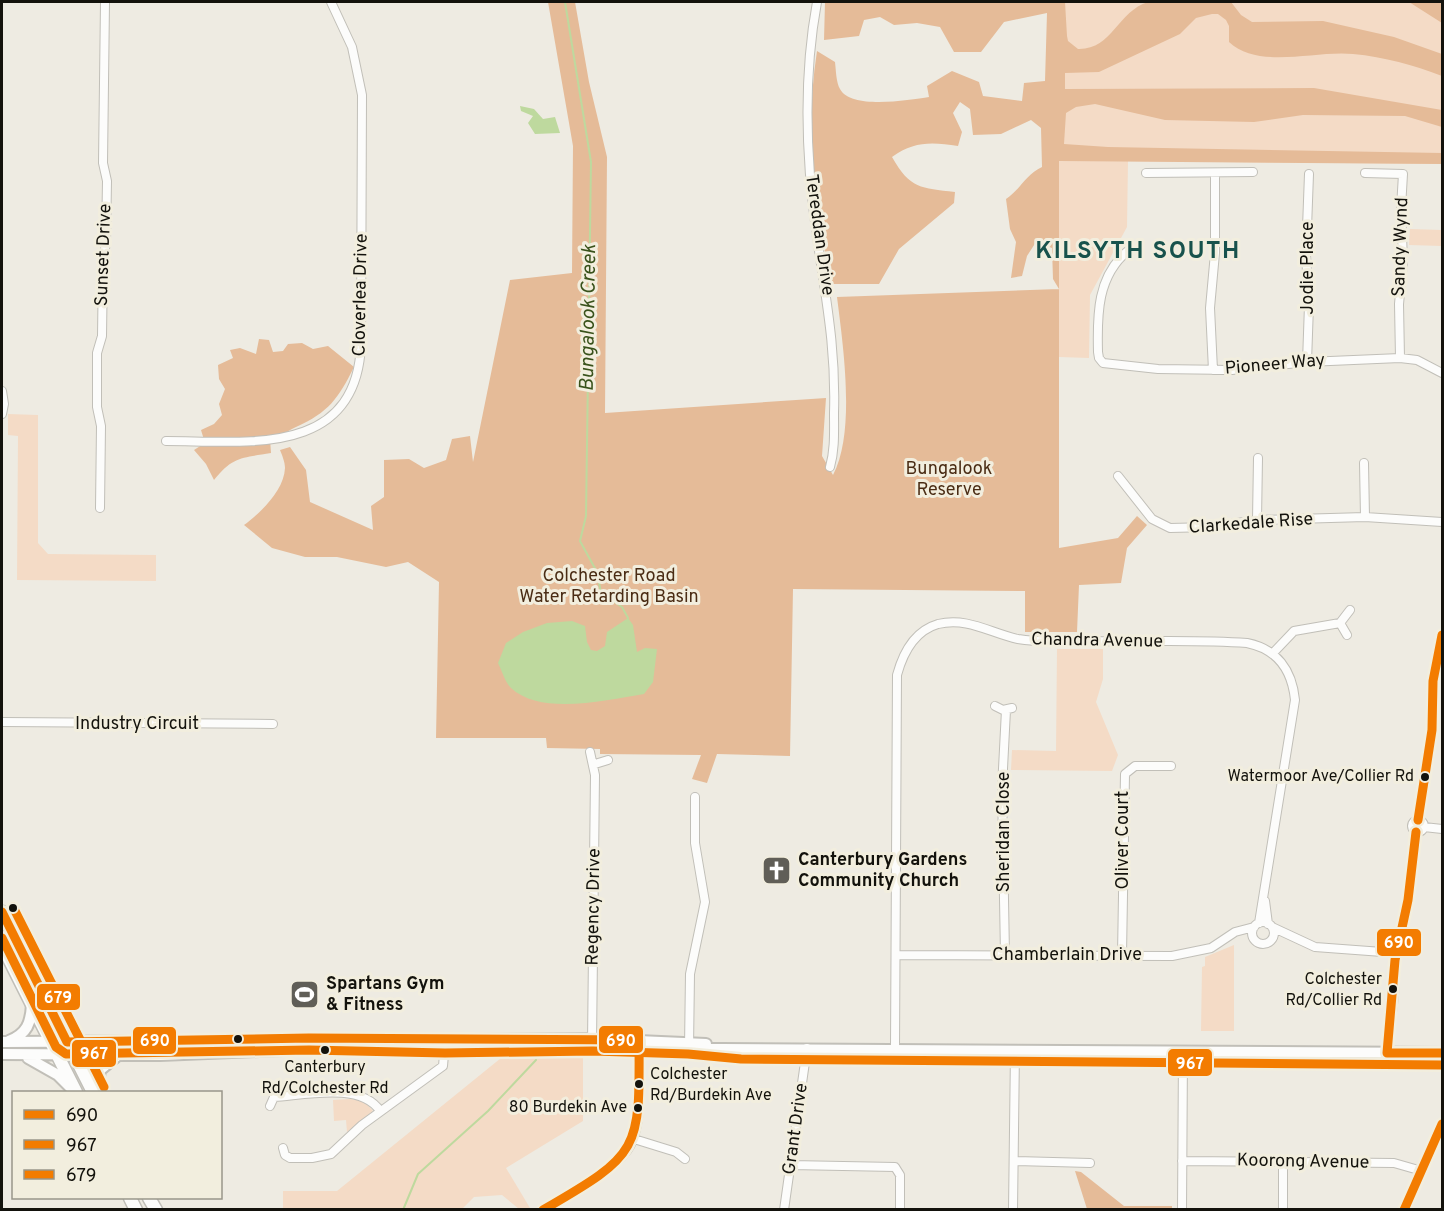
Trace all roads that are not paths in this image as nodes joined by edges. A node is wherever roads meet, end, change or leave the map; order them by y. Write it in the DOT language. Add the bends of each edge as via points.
graph roads {
  1 [pos="105,2"];
  2 [pos="331,2"];
  3 [pos="817,2"];
  4 [pos="1253,172"];
  5 [pos="1146,173"];
  6 [pos="1215,173"];
  7 [pos="1365,173"];
  8 [pos="1309,174"];
  9 [pos="1129,250"];
  10 [pos="1400,358"];
  11 [pos="1307,362"];
  12 [pos="1213,370"];
  13 [pos="1443,373"];
  14 [pos="2,391"];
  15 [pos="2,414"];
  16 [pos="166,441"];
  17 [pos="1258,458"];
  18 [pos="1364,463"];
  19 [pos="830,467"];
  20 [pos="1118,476"];
  21 [pos="100,508"];
  22 [pos="1365,517"];
  23 [pos="1257,520"];
  24 [pos="1443,522"];
  25 [pos="1350,610"];
  26 [pos="1340,622"];
  27 [pos="1347,635"];
  28 [pos="1443,635"];
  29 [pos="1273,653"];
  30 [pos="995,706"];
  31 [pos="2,722"];
  32 [pos="273,724"];
  33 [pos="590,752"];
  34 [pos="608,760"];
  35 [pos="595,764"];
  36 [pos="1171,766"];
  37 [pos="695,797"];
  38 [pos="1418,820"];
  39 [pos="1424,827"];
  40 [pos="1443,829"];
  41 [pos="1416,832"];
  42 [pos="2,912"];
  43 [pos="1263,925"];
  44 [pos="1232,935"];
  45 [pos="1253,938"];
  46 [pos="1272,940"];
  47 [pos="1298,940"];
  48 [pos="2,945"];
  49 [pos="1396,954"];
  50 [pos="897,955"];
  51 [pos="1005,955"];
  52 [pos="1122,955"];
  53 [pos="32,1004"];
  54 [pos="4,1042"];
  55 [pos="51,1042"];
  56 [pos="67,1042"];
  57 [pos="592,1044"];
  58 [pos="445,1045"];
  59 [pos="639,1045"];
  60 [pos="689,1046"];
  61 [pos="807,1048"];
  62 [pos="895,1048"];
  63 [pos="1015,1050"];
  64 [pos="1183,1052"];
  65 [pos="1386,1053"];
  66 [pos="1443,1053"];
  67 [pos="2,1054"];
  68 [pos="22,1055"];
  69 [pos="118,1055"];
  70 [pos="58,1056"];
  71 [pos="74,1056"];
  72 [pos="74,1091"];
  73 [pos="75,1091"];
  74 [pos="94,1091"];
  75 [pos="95,1091"];
  76 [pos="271,1102"];
  77 [pos="380,1111"];
  78 [pos="1443,1124"];
  79 [pos="634,1139"];
  80 [pos="283,1148"];
  81 [pos="685,1159"];
  82 [pos="1014,1161"];
  83 [pos="1182,1161"];
  84 [pos="1283,1161"];
  85 [pos="1090,1163"];
  86 [pos="791,1165"];
  87 [pos="1422,1171"];
  88 [pos="544,1209"];
  89 [pos="784,1209"];
  90 [pos="900,1209"];
  91 [pos="1013,1209"];
  92 [pos="1182,1209"];
  93 [pos="1282,1209"];
  94 [pos="1404,1209"];
  1 -- 21 [label="street, Sunset Drive" via="106,241 97,407 101,426"];
  2 -- 16 [label="street, Cloverlea Drive" via="357,65 363,103 361,345 354,382 332,415 292,438 261,442"];
  3 -- 19 [label="street, Tereddan Drive" via="810,68 809,136 813,206 834,341 834,446"];
  4 -- 6 [label="street"];
  5 -- 6 [label="street"];
  6 -- 12 [label="street" via="1210,308"];
  7 -- 10 [label="street, Sandy Wynd" via="1403,174"];
  8 -- 11 [label="street, Jodie Place"];
  9 -- 12 [label="street, Pioneer Way" via="1116,264 1099,296 1099,358 1103,363 1158,369"];
  10 -- 11 [label="street, Pioneer Way"];
  10 -- 13 [label="street, Pioneer Way" via="1417,360"];
  11 -- 12 [label="street, Pioneer Way"];
  14 -- 15 [label="street"];
  17 -- 23 [label="street"];
  18 -- 22 [label="street"];
  20 -- 23 [label="street, Clarkedale Rise" via="1152,519 1170,528"];
  22 -- 23 [label="street, Clarkedale Rise"];
  22 -- 24 [label="street, Clarkedale Rise"];
  25 -- 26 [label="street"];
  26 -- 27 [label="street"];
  26 -- 29 [label="street" via="1294,631"];
  28 -- 38 [label="street" via="1433,681 1432,730"];
  29 -- 43 [label="street" via="1291,677 1294,700 1264,891"];
  29 -- 50 [label="street, Chandra Avenue" via="1237,642 1019,639 973,623 928,627 902,657 897,675"];
  30 -- 51 [label="street, Sheridan Close" via="1009,709 1002,788"];
  31 -- 32 [label="street, Industry Circuit"];
  33 -- 35 [label="street, Regency Drive"];
  34 -- 35 [label="street"];
  35 -- 57 [label="street, Regency Drive"];
  36 -- 52 [label="street, Oliver Court" via="1135,766 1125,774"];
  37 -- 60 [label="street" via="695,843 705,902 690,974"];
  38 -- 39 [label="street"];
  38 -- 41 [label="street" via="1411,825"];
  39 -- 40 [label="street"];
  39 -- 41 [label="street"];
  41 -- 49 [label="street" via="1408,900"];
  42 -- 56 [label="main road"];
  43 -- 44 [label="street, Chamberlain Drive"];
  43 -- 45 [label="street"];
  43 -- 46 [label="street"];
  43 -- 47 [label="street"];
  44 -- 45 [label="street"];
  44 -- 52 [label="street, Chamberlain Drive" via="1195,953"];
  45 -- 46 [label="street" via="1262,944"];
  46 -- 47 [label="street"];
  47 -- 49 [label="street" via="1331,950"];
  48 -- 53 [label="main road"];
  49 -- 65 [label="street"];
  50 -- 51 [label="street, Chamberlain Drive"];
  50 -- 62 [label="street, Chandra Avenue"];
  51 -- 52 [label="street, Chamberlain Drive"];
  53 -- 54 [label="main road" via="28,1028"];
  53 -- 55 [label="main road"];
  54 -- 55 [label="main road"];
  55 -- 56 [label="main road"];
  55 -- 70 [label="main road"];
  56 -- 58 [label="main road" via="309,1038"];
  56 -- 71 [label="main road"];
  57 -- 58 [label="main road"];
  57 -- 59 [label="main road"];
  58 -- 69 [label="main road"];
  58 -- 77 [label="street" via="442,1066"];
  59 -- 60 [label="main road"];
  59 -- 79 [label="street"];
  60 -- 61 [label="main road"];
  61 -- 62 [label="main road"];
  61 -- 86 [label="street, Grant Drive"];
  62 -- 63 [label="main road"];
  63 -- 64 [label="main road"];
  63 -- 82 [label="street"];
  64 -- 65 [label="main road"];
  64 -- 83 [label="street"];
  65 -- 66 [label="main road"];
  67 -- 68 [label="main road"];
  68 -- 70 [label="main road"];
  68 -- 72 [label="main road" via="58,1075"];
  69 -- 71 [label="main road"];
  69 -- 75 [label="main road" via="100,1071"];
  70 -- 71 [label="main road"];
  70 -- 73 [label="main road"];
  71 -- 74 [label="main road"];
  76 -- 77 [label="street" via="358,1094"];
  77 -- 80 [label="street" via="326,1156 290,1158"];
  78 -- 87 [label="street"];
  79 -- 81 [label="street" via="676,1152"];
  79 -- 88 [label="street" via="614,1166"];
  82 -- 85 [label="street"];
  82 -- 91 [label="street"];
  83 -- 84 [label="street, Koorong Avenue"];
  83 -- 92 [label="street"];
  84 -- 87 [label="street, Koorong Avenue" via="1394,1163"];
  84 -- 93 [label="street"];
  86 -- 89 [label="street, Grant Drive"];
  86 -- 90 [label="street" via="895,1167 900,1175"];
  87 -- 94 [label="street"];
}
